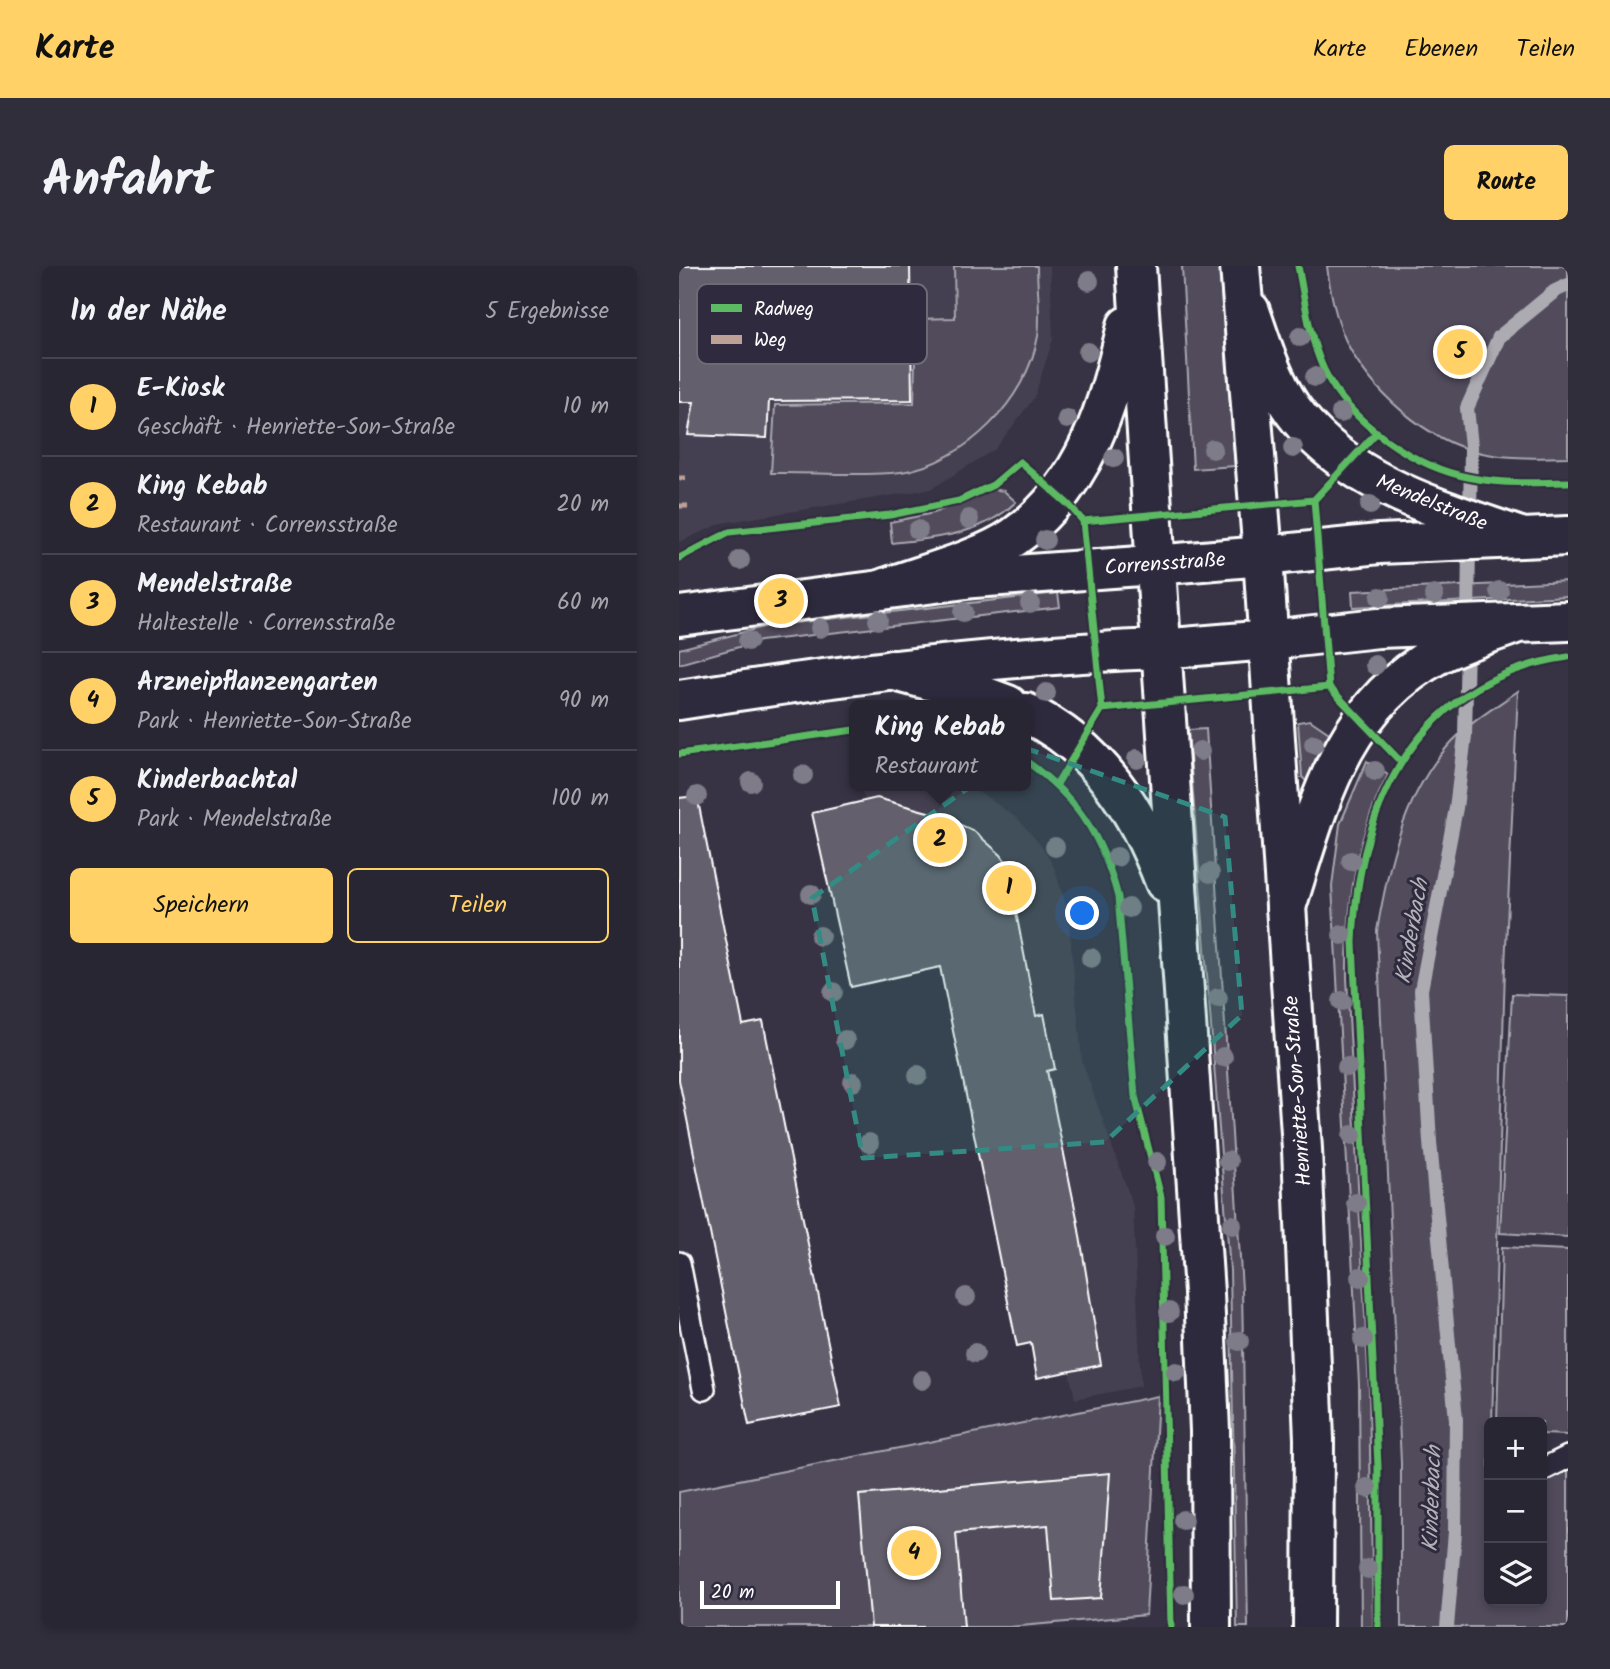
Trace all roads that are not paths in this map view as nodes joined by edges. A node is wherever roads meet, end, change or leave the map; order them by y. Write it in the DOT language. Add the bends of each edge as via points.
graph roads {
  1 [pos="1137,275"];
  2 [pos="1241,276"];
  3 [pos="1437,524"];
  4 [pos="1568,536"];
  5 [pos="1263,556"];
  6 [pos="1154,565"];
  7 [pos="880,590"];
  8 [pos="679,616"];
  9 [pos="1568,621"];
  10 [pos="1268,640"];
  11 [pos="1435,641"];
  12 [pos="1160,649"];
  13 [pos="891,670"];
  14 [pos="679,699"];
  15 [pos="994,700"];
  16 [pos="1031,716"];
  17 [pos="1286,910"];
  18 [pos="1177,913"];
  19 [pos="679,1263"];
  20 [pos="704,1389"];
  21 [pos="1568,1457"];
  22 [pos="1547,1468"];
  23 [pos="1211,1627"];
  24 [pos="1313,1627"];
  1 -- 6 [label="main road"];
  1 -- 7 [label="main road" via="1103,418 1058,496 996,547"];
  2 -- 3 [label="main road, Mendelstraße" via="1266,358 1298,417 1347,463"];
  2 -- 5 [label="main road, Mendelstraße"];
  3 -- 4 [label="main road, Corrensstraße" via="1501,535"];
  3 -- 5 [label="main road, Corrensstraße"];
  5 -- 6 [label="main road, Corrensstraße"];
  5 -- 10 [label="main road, Henriette-Son-Straße"];
  6 -- 7 [label="main road, Corrensstraße"];
  6 -- 12 [label="main road"];
  7 -- 8 [label="main road, Corrensstraße"];
  9 -- 11 [label="main road" via="1500,626"];
  10 -- 11 [label="main road" via="1378,628"];
  10 -- 12 [label="main road"];
  10 -- 17 [label="main road, Henriette-Son-Straße"];
  11 -- 17 [label="main road" via="1361,722 1338,758 1320,798"];
  12 -- 13 [label="main road"];
  12 -- 18 [label="main road"];
  13 -- 14 [label="main road"];
  13 -- 15 [label="main road"];
  16 -- 18 [label="main road" via="1081,749 1117,788 1150,842"];
  17 -- 24 [label="main road, Henriette-Son-Straße" via="1309,1283"];
  18 -- 23 [label="main road" via="1205,1293"];
  19 -- 20 [label="lane"];
  21 -- 22 [label="lane"];
}
